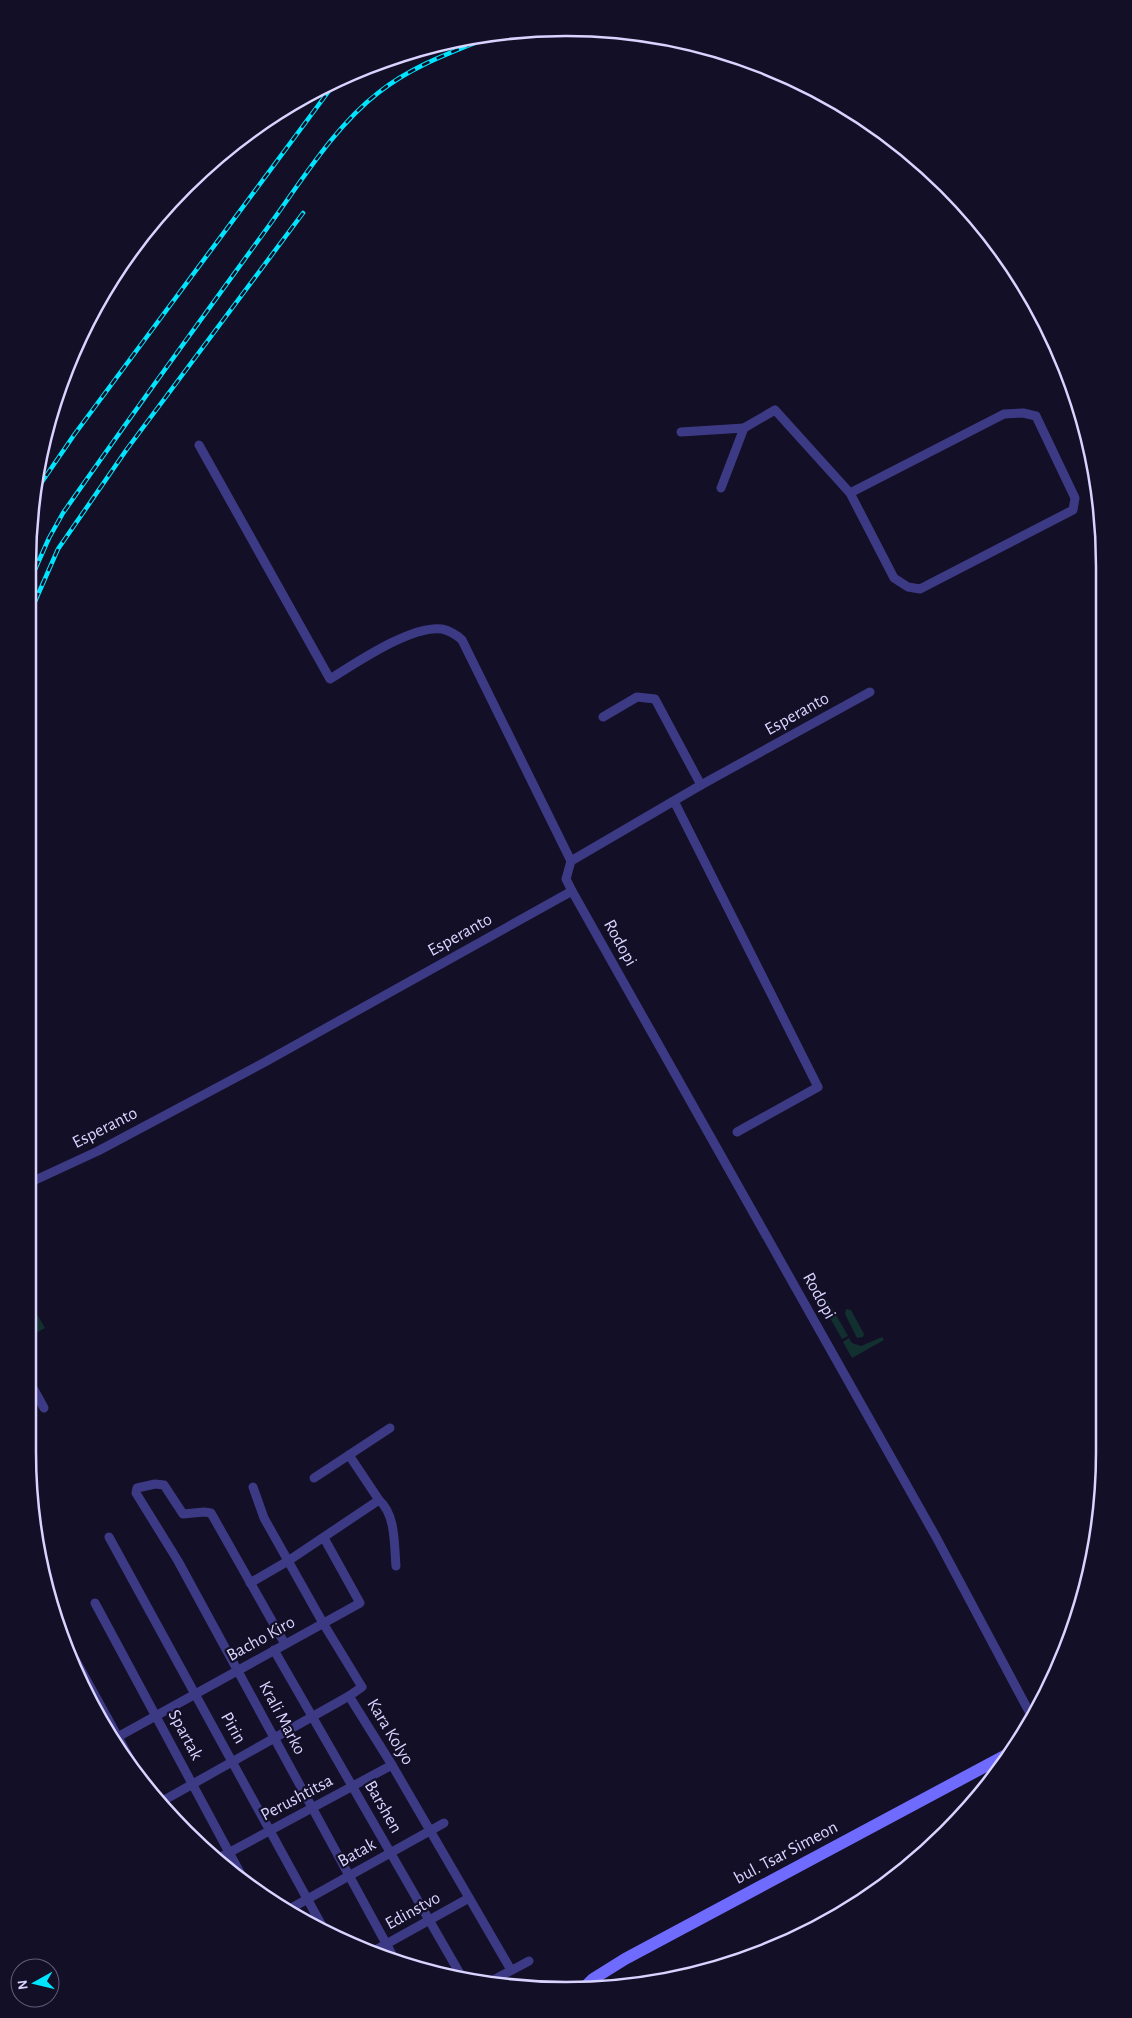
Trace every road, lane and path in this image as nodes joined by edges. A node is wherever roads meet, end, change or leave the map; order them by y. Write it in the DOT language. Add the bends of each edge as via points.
graph roads {
  1 [pos="744,428"];
  2 [pos="681,432"];
  3 [pos="199,445"];
  4 [pos="722,488"];
  5 [pos="850,493"];
  6 [pos="870,692"];
  7 [pos="603,717"];
  8 [pos="701,785"];
  9 [pos="674,801"];
  10 [pos="571,861"];
  11 [pos="572,891"];
  12 [pos="737,1132"];
  13 [pos="36,1180"];
  14 [pos="36,1393"];
  15 [pos="44,1408"];
  16 [pos="390,1428"];
  17 [pos="349,1455"];
  18 [pos="314,1478"];
  19 [pos="253,1487"];
  20 [pos="379,1500"];
  21 [pos="109,1537"];
  22 [pos="324,1538"];
  23 [pos="288,1562"];
  24 [pos="396,1566"];
  25 [pos="250,1583"];
  26 [pos="95,1603"];
  27 [pos="323,1623"];
  28 [pos="285,1644"];
  29 [pos="274,1650"];
  30 [pos="238,1670"];
  31 [pos="196,1694"];
  32 [pos="349,1696"];
  33 [pos="1029,1709"];
  34 [pos="156,1716"];
  35 [pos="312,1717"];
  36 [pos="119,1736"];
  37 [pos="274,1738"];
  38 [pos="995,1761"];
  39 [pos="233,1762"];
  40 [pos="392,1765"];
  41 [pos="193,1784"];
  42 [pos="352,1786"];
  43 [pos="166,1799"];
  44 [pos="312,1808"];
  45 [pos="444,1823"];
  46 [pos="270,1831"];
  47 [pos="430,1831"];
  48 [pos="230,1853"];
  49 [pos="390,1853"];
  50 [pos="224,1856"];
  51 [pos="238,1867"];
  52 [pos="349,1876"];
  53 [pos="308,1898"];
  54 [pos="469,1898"];
  55 [pos="293,1906"];
  56 [pos="429,1920"];
  57 [pos="320,1921"];
  58 [pos="386,1944"];
  59 [pos="380,1948"];
  60 [pos="390,1952"];
  61 [pos="529,1961"];
  62 [pos="511,1970"];
  63 [pos="458,1971"];
  64 [pos="498,1977"];
  65 [pos="590,1981"];
  1 -- 2 [label="street"];
  1 -- 4 [label="street"];
  1 -- 5 [label="street" via="775,410"];
  3 -- 10 [label="street" via="330,679 386,646 424,630 443,629 462,640"];
  5 -- 5 [label="street" via="1004,414 1024,413 1036,416 1075,498 1073,510 920,589 908,587 894,578"];
  6 -- 8 [label="street, Esperanto"];
  7 -- 8 [label="street" via="637,697 655,699"];
  8 -- 9 [label="street, Esperanto"];
  9 -- 10 [label="street, Esperanto"];
  9 -- 12 [label="street" via="818,1087"];
  10 -- 11 [label="street" via="566,879"];
  11 -- 13 [label="street, Esperanto" via="265,1062 98,1151"];
  11 -- 33 [label="street, Rodopi" via="936,1537"];
  14 -- 15 [label="street"];
  16 -- 17 [label="street"];
  17 -- 18 [label="street"];
  17 -- 20 [label="street"];
  19 -- 23 [label="street, Kara Kolyo" via="264,1518"];
  20 -- 22 [label="street"];
  20 -- 24 [label="street" via="390,1517"];
  21 -- 31 [label="street, Pirin"];
  22 -- 23 [label="street"];
  22 -- 27 [label="street, Bacho Kiro" via="360,1603"];
  23 -- 25 [label="street"];
  23 -- 27 [label="street, Kara Kolyo"];
  25 -- 28 [label="street"];
  25 -- 30 [label="street, Krali Marko" via="211,1513 183,1514 164,1485 137,1488 136,1493"];
  26 -- 34 [label="street, Spartak"];
  27 -- 28 [label="street, Bacho Kiro"];
  27 -- 32 [label="street, Kara Kolyo" via="362,1687"];
  28 -- 29 [label="street, Bacho Kiro"];
  29 -- 30 [label="street, Bacho Kiro"];
  29 -- 35 [label="street, Barshen"];
  30 -- 31 [label="street, Bacho Kiro"];
  30 -- 37 [label="street, Krali Marko"];
  31 -- 34 [label="street, Bacho Kiro"];
  31 -- 39 [label="street, Pirin"];
  32 -- 35 [label="street"];
  32 -- 40 [label="street, Kara Kolyo"];
  34 -- 36 [label="street, Bacho Kiro"];
  34 -- 41 [label="street, Spartak"];
  35 -- 37 [label="street"];
  35 -- 42 [label="street, Barshen"];
  37 -- 39 [label="street"];
  37 -- 44 [label="street, Krali Marko"];
  38 -- 65 [label="main road, bul. Tsar Simeon"];
  39 -- 41 [label="street"];
  39 -- 46 [label="street, Pirin"];
  40 -- 42 [label="street, Perushtitsa"];
  40 -- 47 [label="street, Kara Kolyo"];
  41 -- 43 [label="street"];
  41 -- 48 [label="street, Spartak"];
  42 -- 44 [label="street, Perushtitsa"];
  42 -- 49 [label="street, Barshen"];
  44 -- 46 [label="street, Perushtitsa"];
  44 -- 52 [label="street, Krali Marko"];
  45 -- 47 [label="street, Batak"];
  46 -- 48 [label="street, Perushtitsa"];
  46 -- 53 [label="street, Pirin"];
  47 -- 49 [label="street, Batak"];
  47 -- 54 [label="street, Kara Kolyo"];
  48 -- 50 [label="street, Perushtitsa"];
  48 -- 51 [label="street, Spartak"];
  49 -- 52 [label="street, Batak"];
  49 -- 56 [label="street, Barshen"];
  52 -- 53 [label="street, Batak"];
  52 -- 58 [label="street, Krali Marko"];
  53 -- 55 [label="street, Batak"];
  53 -- 57 [label="street, Pirin"];
  54 -- 56 [label="street, Edinstvo"];
  54 -- 62 [label="street, Kara Kolyo"];
  56 -- 58 [label="street, Edinstvo"];
  56 -- 63 [label="street, Barshen"];
  58 -- 59 [label="street, Edinstvo"];
  58 -- 60 [label="street, Krali Marko"];
  61 -- 62 [label="street"];
  62 -- 64 [label="street"];
}
